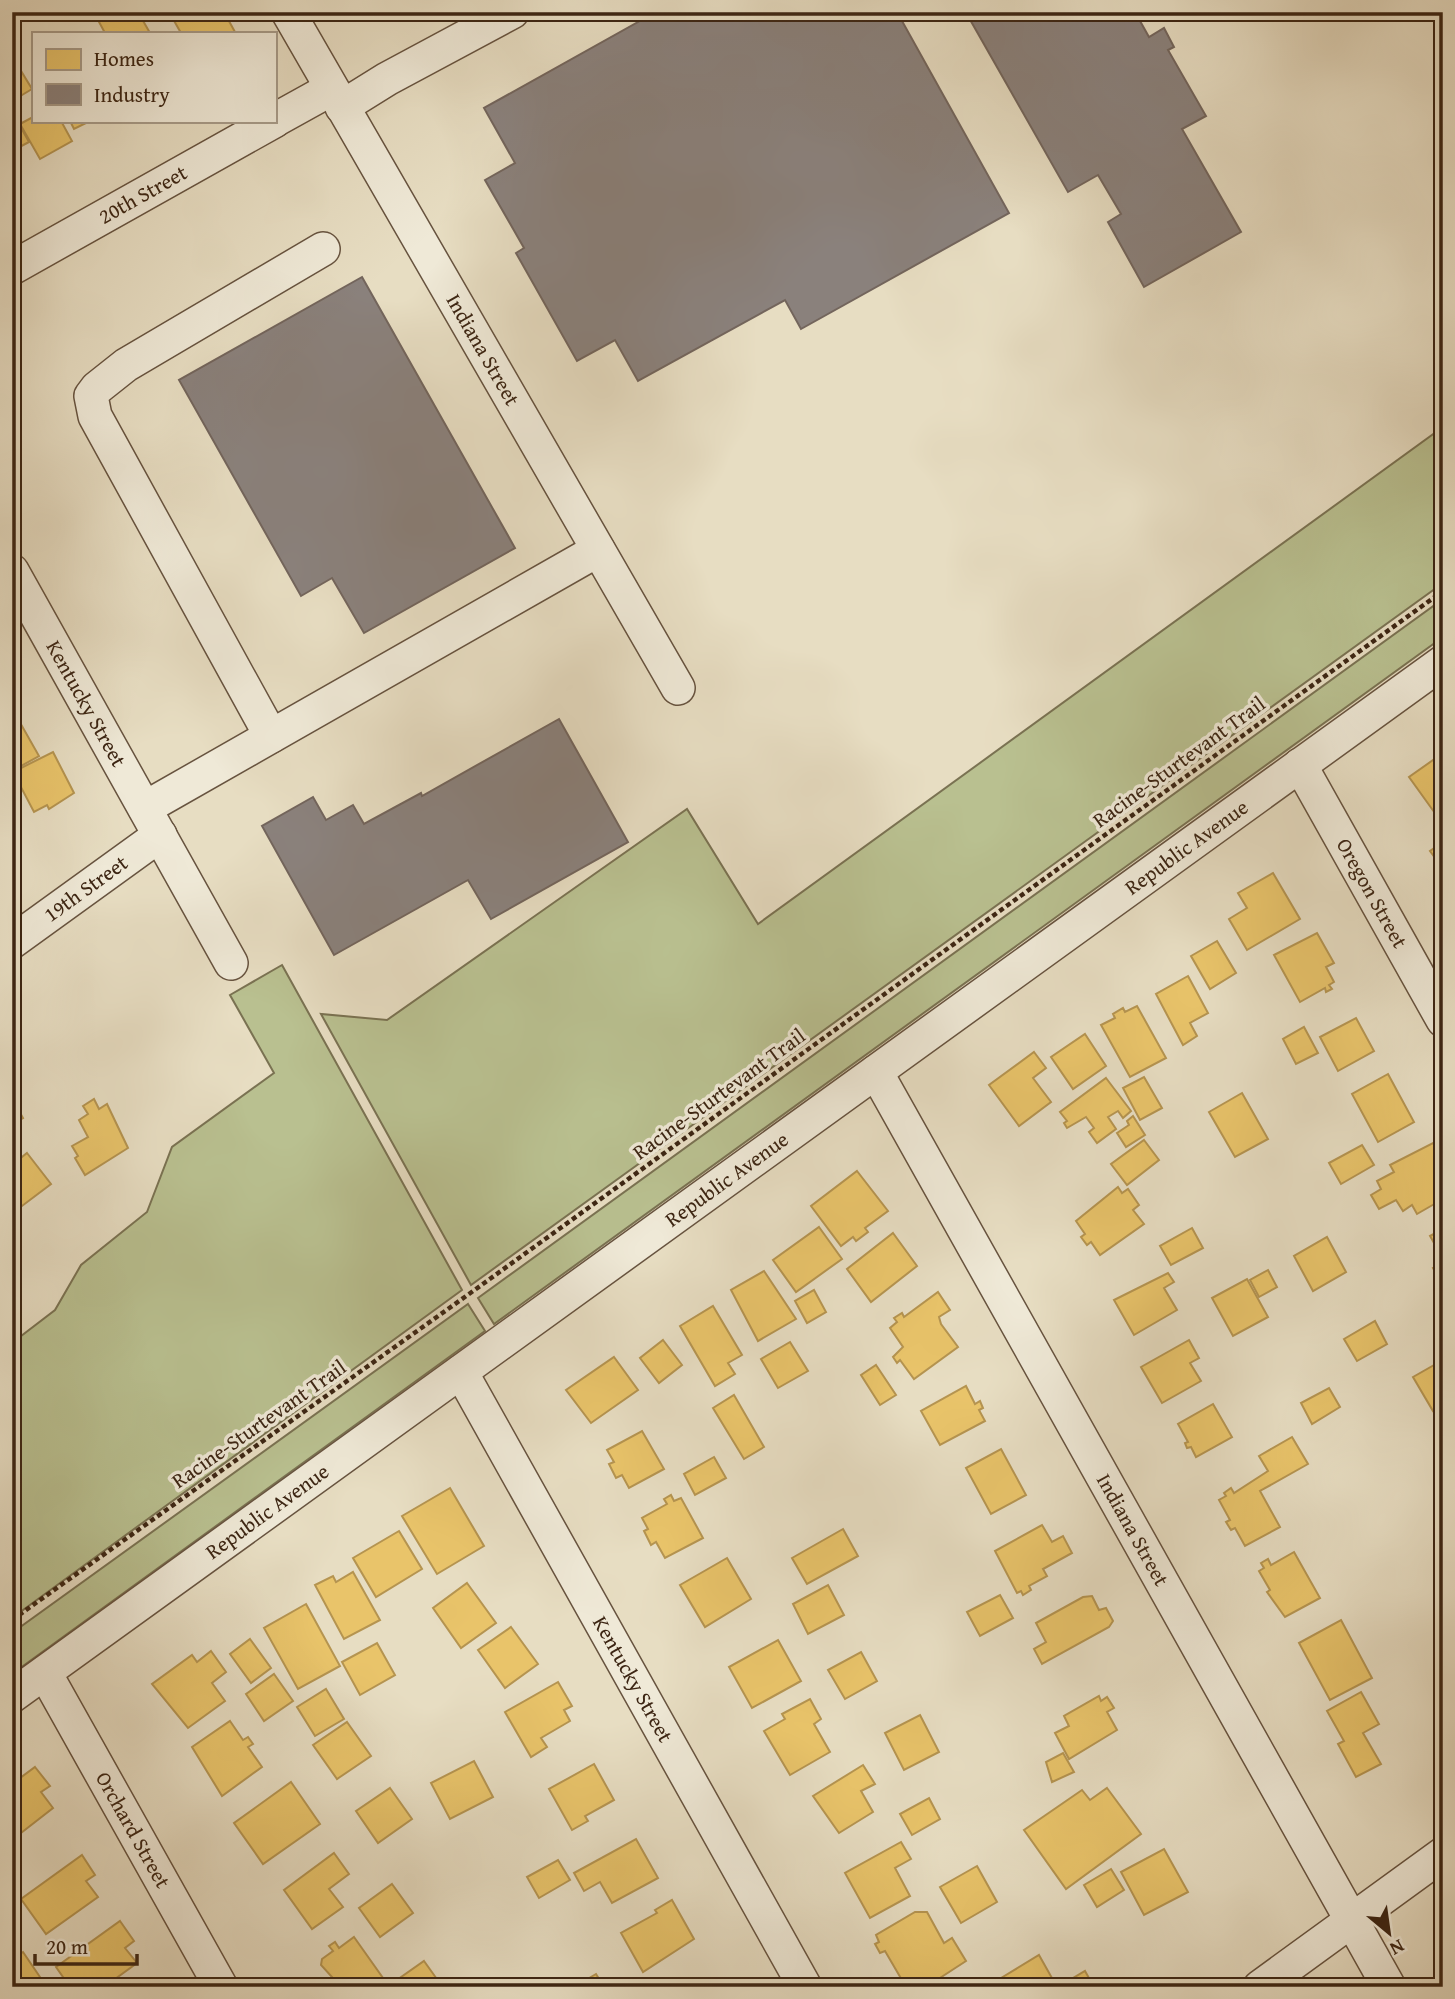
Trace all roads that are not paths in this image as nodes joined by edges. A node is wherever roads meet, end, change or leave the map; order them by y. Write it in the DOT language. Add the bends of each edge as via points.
graph roads {
  1 [pos="288,12"];
  2 [pos="512,12"];
  3 [pos="337,98"];
  4 [pos="276,120"];
  5 [pos="272,122"];
  6 [pos="323,249"];
  7 [pos="12,268"];
  8 [pos="598,550"];
  9 [pos="12,571"];
  10 [pos="1443,662"];
  11 [pos="678,688"];
  12 [pos="271,736"];
  13 [pos="1300,765"];
  14 [pos="153,822"];
  15 [pos="12,942"];
  16 [pos="231,963"];
  17 [pos="1443,1020"];
  18 [pos="876,1072"];
  19 [pos="461,1372"];
  20 [pos="45,1673"];
  21 [pos="12,1696"];
  22 [pos="1443,1854"];
  23 [pos="1351,1920"];
  24 [pos="221,1987"];
  25 [pos="805,1987"];
  26 [pos="1260,1987"];
  27 [pos="1389,1987"];
  1 -- 3 [label="street, Indiana Street"];
  2 -- 3 [label="street, 20th Street" via="387,79"];
  3 -- 4 [label="street, 20th Street"];
  3 -- 8 [label="street, Indiana Street"];
  5 -- 7 [label="street, 20th Street"];
  6 -- 12 [label="street" via="126,365 92,396 95,416"];
  8 -- 11 [label="street, Indiana Street"];
  8 -- 12 [label="street, 19th Street"];
  9 -- 14 [label="street, Kentucky Street"];
  10 -- 13 [label="street, Republic Avenue"];
  12 -- 14 [label="street, 19th Street"];
  13 -- 17 [label="street, Oregon Street"];
  13 -- 18 [label="street, Republic Avenue"];
  14 -- 15 [label="street, 19th Street"];
  14 -- 16 [label="street, Kentucky Street"];
  18 -- 19 [label="street, Republic Avenue"];
  18 -- 23 [label="street, Indiana Street"];
  19 -- 20 [label="street, Republic Avenue"];
  19 -- 25 [label="street, Kentucky Street"];
  20 -- 21 [label="street, Republic Avenue"];
  20 -- 24 [label="street, Orchard Street"];
  22 -- 23 [label="street"];
  23 -- 26 [label="street"];
  23 -- 27 [label="street, Indiana Street"];
}
